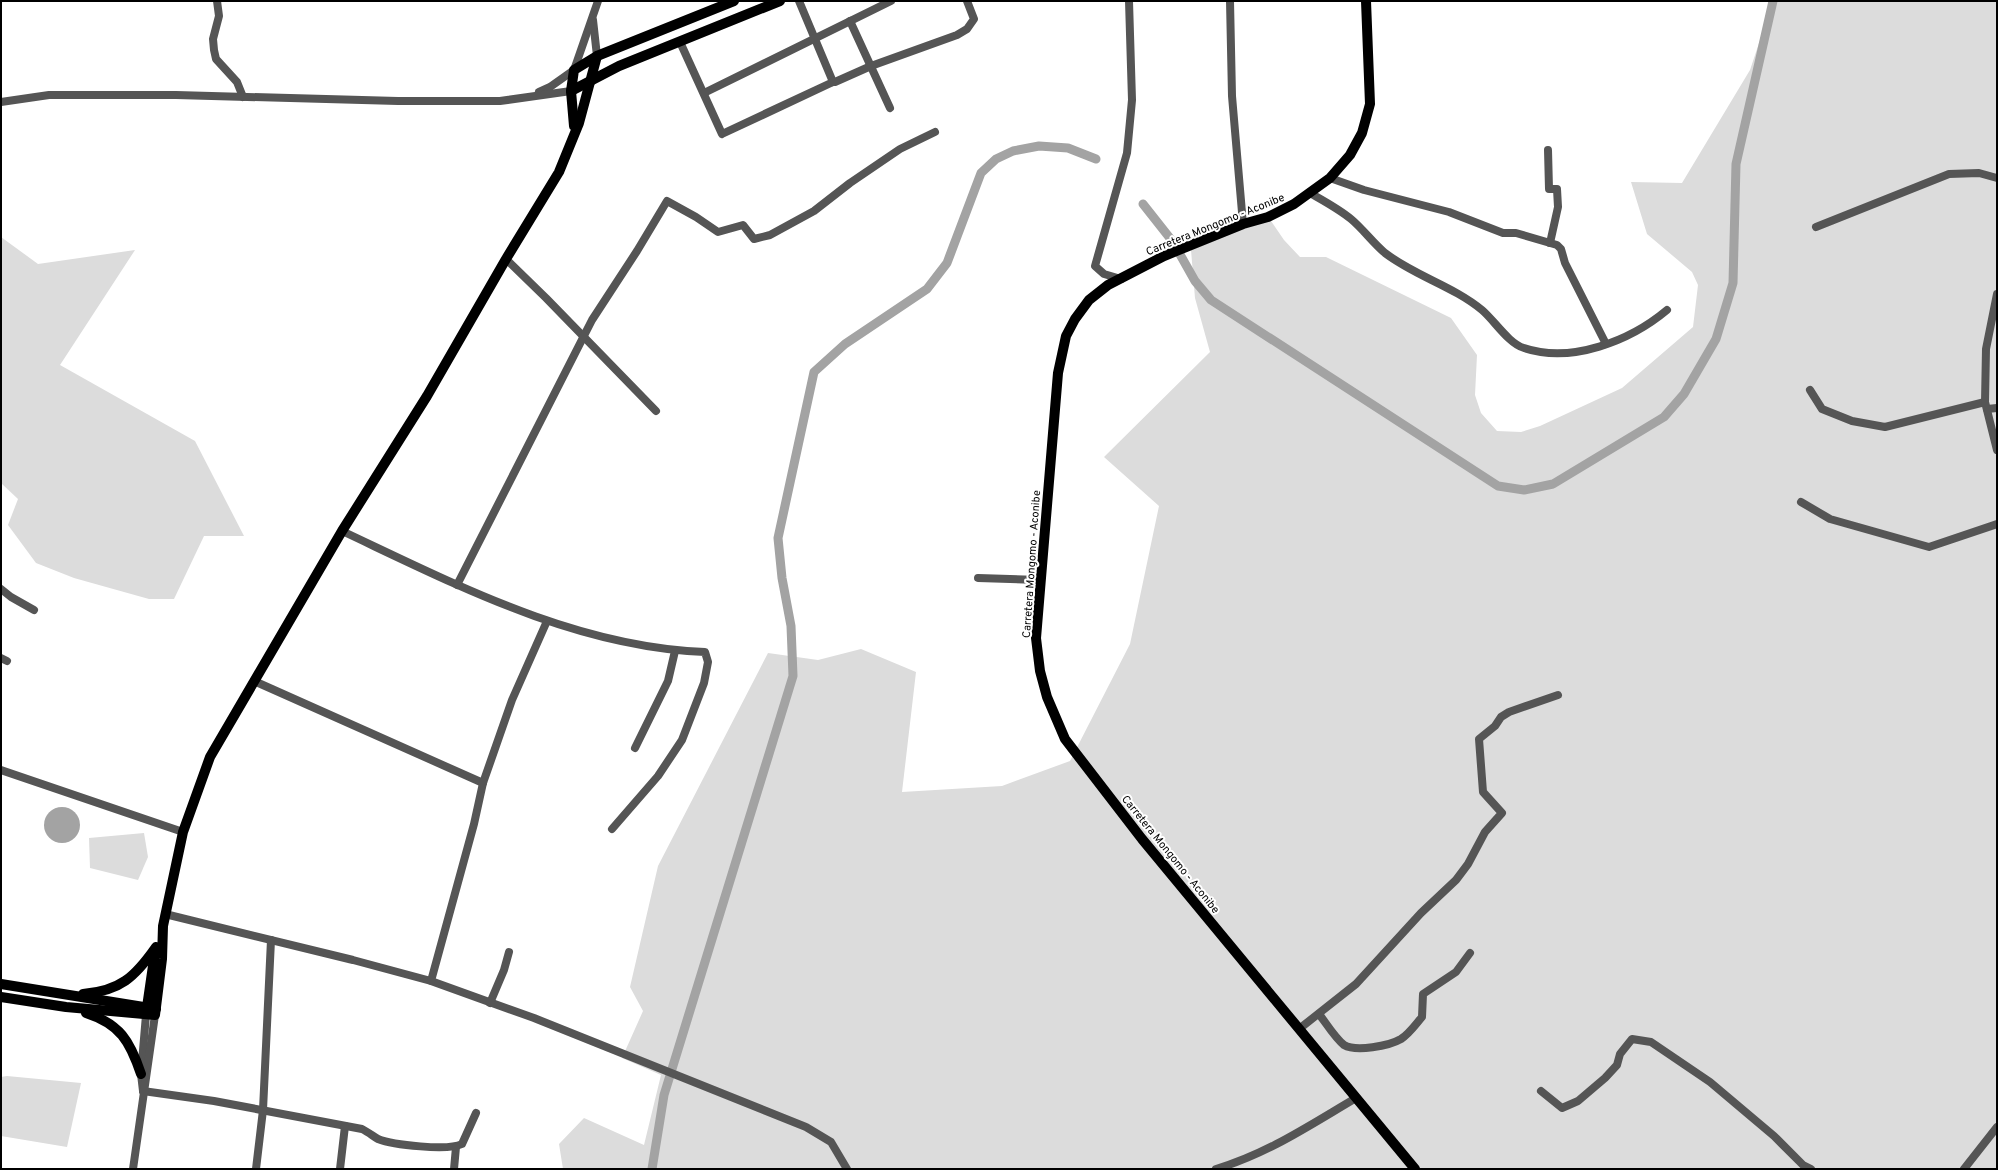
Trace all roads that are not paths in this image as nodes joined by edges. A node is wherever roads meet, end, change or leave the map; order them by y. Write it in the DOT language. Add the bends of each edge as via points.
graph roads {
  1 [pos="217,1"];
  2 [pos="598,1"];
  3 [pos="734,1"];
  4 [pos="780,1"];
  5 [pos="799,1"];
  6 [pos="891,1"];
  7 [pos="967,1"];
  8 [pos="1129,1"];
  9 [pos="1230,1"];
  10 [pos="1366,1"];
  11 [pos="876,4"];
  12 [pos="593,15"];
  13 [pos="850,21"];
  14 [pos="815,38"];
  15 [pos="680,42"];
  16 [pos="598,56"];
  17 [pos="871,66"];
  18 [pos="574,70"];
  19 [pos="591,82"];
  20 [pos="833,82"];
  21 [pos="571,91"];
  22 [pos="704,93"];
  23 [pos="533,95"];
  24 [pos="243,97"];
  25 [pos="1,102"];
  26 [pos="890,108"];
  27 [pos="935,132"];
  28 [pos="573,140"];
  29 [pos="1548,150"];
  30 [pos="1330,178"];
  31 [pos="1997,178"];
  32 [pos="1310,193"];
  33 [pos="1243,224"];
  34 [pos="1816,228"];
  35 [pos="1550,243"];
  36 [pos="506,259"];
  37 [pos="1121,279"];
  38 [pos="1997,294"];
  39 [pos="1667,310"];
  40 [pos="584,337"];
  41 [pos="1606,344"];
  42 [pos="1810,390"];
  43 [pos="1986,405"];
  44 [pos="1997,408"];
  45 [pos="656,411"];
  46 [pos="1997,450"];
  47 [pos="1801,502"];
  48 [pos="1997,524"];
  49 [pos="342,531"];
  50 [pos="978,578"];
  51 [pos="1040,580"];
  52 [pos="457,585"];
  53 [pos="1,589"];
  54 [pos="34,610"];
  55 [pos="547,621"];
  56 [pos="675,651"];
  57 [pos="254,681"];
  58 [pos="1558,695"];
  59 [pos="634,748"];
  60 [pos="1,770"];
  61 [pos="483,783"];
  62 [pos="612,829"];
  63 [pos="183,832"];
  64 [pos="166,914"];
  65 [pos="163,926"];
  66 [pos="271,940"];
  67 [pos="156,947"];
  68 [pos="509,952"];
  69 [pos="1470,953"];
  70 [pos="431,981"];
  71 [pos="1,984"];
  72 [pos="67,995"];
  73 [pos="1,997"];
  74 [pos="490,1002"];
  75 [pos="66,1007"];
  76 [pos="151,1012"];
  77 [pos="1319,1014"];
  78 [pos="1299,1029"];
  79 [pos="141,1074"];
  80 [pos="1540,1091"];
  81 [pos="143,1092"];
  82 [pos="1356,1098"];
  83 [pos="263,1110"];
  84 [pos="476,1113"];
  85 [pos="345,1126"];
  86 [pos="1997,1127"];
  87 [pos="456,1147"];
  88 [pos="133,1169"];
  89 [pos="256,1169"];
  90 [pos="340,1169"];
  91 [pos="454,1169"];
  92 [pos="848,1169"];
  93 [pos="1216,1169"];
  94 [pos="1415,1169"];
  95 [pos="1811,1169"];
  96 [pos="1964,1169"];
  1 -- 24 [label="street" via="219,16 213,39 216,59 237,82"];
  2 -- 12 [label="street"];
  3 -- 16 [label="main road"];
  4 -- 15 [label="main road"];
  5 -- 14 [label="street"];
  6 -- 11 [label="street"];
  7 -- 17 [label="street" via="974,19 967,29 957,35"];
  8 -- 37 [label="street" via="1132,100 1127,153 1095,266 1104,274"];
  9 -- 33 [label="street" via="1232,96"];
  10 -- 30 [label="main road, Carretera Mongomo - Aconibe" via="1370,104 1362,133 1350,155"];
  11 -- 13 [label="street"];
  12 -- 16 [label="street"];
  12 -- 18 [label="street"];
  13 -- 14 [label="street"];
  13 -- 17 [label="street"];
  14 -- 20 [label="street"];
  14 -- 22 [label="street"];
  15 -- 19 [label="main road" via="618,66"];
  15 -- 22 [label="street"];
  16 -- 18 [label="main road"];
  16 -- 19 [label="main road"];
  17 -- 20 [label="street"];
  17 -- 26 [label="street"];
  18 -- 21 [label="main road"];
  18 -- 23 [label="street" via="550,87"];
  19 -- 21 [label="main road"];
  19 -- 28 [label="main road"];
  20 -- 22 [label="street" via="722,134"];
  21 -- 23 [label="street"];
  21 -- 28 [label="main road"];
  23 -- 24 [label="street" via="500,101"];
  24 -- 25 [label="street" via="49,95"];
  27 -- 40 [label="street" via="900,149 814,211 770,235 754,240 743,225 718,232 667,201"];
  28 -- 36 [label="main road" via="559,172"];
  29 -- 35 [label="street" via="1549,189 1557,189 1558,207"];
  30 -- 32 [label="main road, Carretera Mongomo - Aconibe"];
  30 -- 35 [label="street" via="1364,190 1449,212 1503,233 1516,233"];
  31 -- 34 [label="street" via="1979,173 1949,174"];
  32 -- 33 [label="main road, Carretera Mongomo - Aconibe" via="1268,217"];
  32 -- 41 [label="street" via="1351,219 1386,253 1444,285 1482,310 1522,348 1567,354"];
  33 -- 37 [label="main road, Carretera Mongomo - Aconibe" via="1164,256"];
  35 -- 41 [label="street" via="1561,249 1565,263"];
  36 -- 40 [label="street"];
  36 -- 49 [label="main road" via="427,396"];
  37 -- 51 [label="main road, Carretera Mongomo - Aconibe" via="1108,285 1089,300 1075,319 1062,350"];
  38 -- 43 [label="street" via="1986,349"];
  39 -- 41 [label="street" via="1626,337"];
  40 -- 45 [label="street"];
  40 -- 52 [label="street"];
  42 -- 43 [label="street" via="1822,409 1852,421 1885,427"];
  43 -- 44 [label="street"];
  43 -- 46 [label="street"];
  47 -- 48 [label="street" via="1830,519 1929,547"];
  49 -- 52 [label="street"];
  49 -- 57 [label="main road"];
  50 -- 51 [label="street"];
  51 -- 78 [label="main road, Carretera Mongomo - Aconibe" via="1036,638 1040,670 1047,698 1065,739 1142,839"];
  52 -- 55 [label="street"];
  53 -- 54 [label="street"];
  55 -- 56 [label="street" via="627,642"];
  55 -- 61 [label="street" via="512,700"];
  56 -- 59 [label="street" via="668,681"];
  56 -- 62 [label="street" via="705,652 708,662 704,683 682,740 658,776"];
  57 -- 61 [label="street"];
  57 -- 63 [label="main road" via="210,757"];
  58 -- 77 [label="street" via="1509,712 1479,739 1483,792 1502,813 1485,832 1456,880 1421,913 1356,984"];
  60 -- 63 [label="street"];
  61 -- 70 [label="street"];
  63 -- 64 [label="main road"];
  64 -- 65 [label="main road"];
  64 -- 66 [label="street"];
  65 -- 67 [label="main road"];
  65 -- 76 [label="main road" via="162,959"];
  66 -- 70 [label="street"];
  66 -- 83 [label="street"];
  67 -- 72 [label="main road" via="141,968 118,986 106,991"];
  67 -- 76 [label="main road"];
  68 -- 74 [label="street"];
  69 -- 77 [label="street" via="1456,972 1423,994 1422,1017 1402,1038 1394,1042 1351,1048 1343,1044"];
  70 -- 74 [label="street"];
  71 -- 72 [label="main road"];
  72 -- 76 [label="main road"];
  73 -- 75 [label="main road"];
  74 -- 92 [label="street" via="806,1127 831,1142"];
  75 -- 76 [label="main road"];
  75 -- 79 [label="main road" via="96,1016 118,1030 131,1047"];
  76 -- 79 [label="street"];
  76 -- 81 [label="street" via="147,1082"];
  77 -- 78 [label="street"];
  78 -- 82 [label="main road, Carretera Mongomo - Aconibe"];
  79 -- 81 [label="street"];
  80 -- 95 [label="street" via="1562,1108 1589,1092 1617,1065 1620,1054 1632,1039 1651,1042 1710,1082"];
  81 -- 83 [label="street"];
  81 -- 88 [label="street"];
  82 -- 93 [label="street" via="1279,1144"];
  82 -- 94 [label="main road, Carretera Mongomo - Aconibe"];
  83 -- 85 [label="street"];
  83 -- 89 [label="street"];
  84 -- 87 [label="street" via="462,1144"];
  85 -- 87 [label="street" via="362,1129 381,1140 419,1146"];
  85 -- 90 [label="street"];
  86 -- 96 [label="street"];
  87 -- 91 [label="street"];
}
